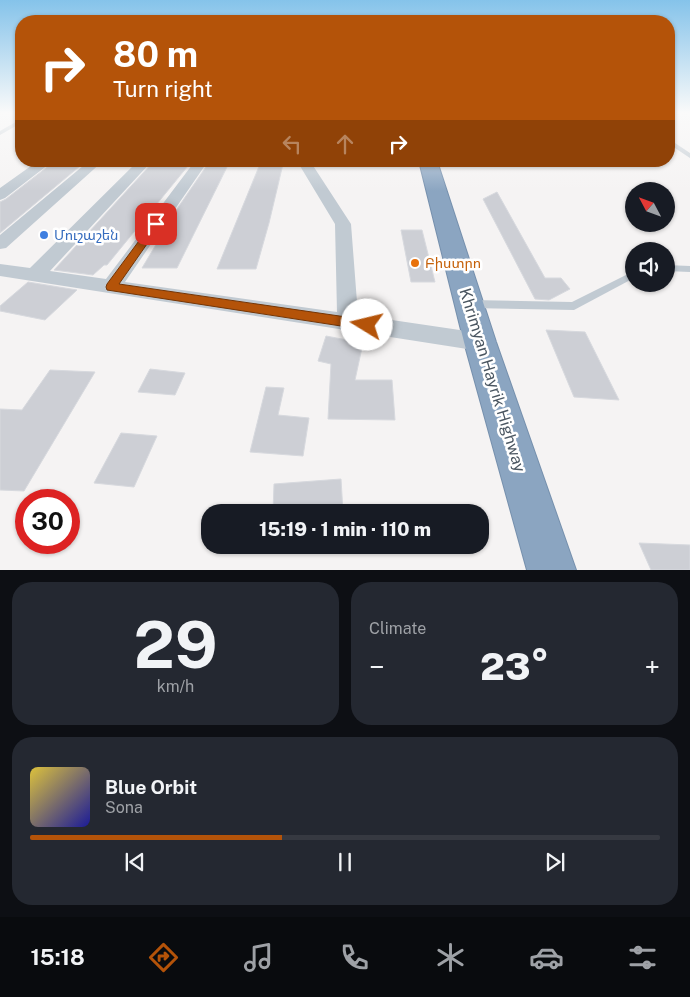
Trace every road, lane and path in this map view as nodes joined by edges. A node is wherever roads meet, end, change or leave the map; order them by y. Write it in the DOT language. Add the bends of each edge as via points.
graph roads {
  1 [pos="675,145"];
  2 [pos="690,156"];
  3 [pos="39,167"];
  4 [pos="90,167"];
  5 [pos="140,167"];
  6 [pos="198,167"];
  7 [pos="307,167"];
  8 [pos="430,167"];
  9 [pos="0,195"];
  10 [pos="0,244"];
  11 [pos="675,268"];
  12 [pos="690,269"];
  13 [pos="0,270"];
  14 [pos="35,275"];
  15 [pos="625,279"];
  16 [pos="111,287"];
  17 [pos="469,304"];
  18 [pos="348,322"];
  19 [pos="480,342"];
  20 [pos="552,570"];
  1 -- 2 [label="lane"];
  3 -- 9 [label="street"];
  4 -- 10 [label="street"];
  5 -- 14 [label="street"];
  6 -- 16 [label="street"];
  7 -- 18 [label="street" via="343,224"];
  8 -- 17 [label="highway, Khrimyan Hayrik Highway"];
  11 -- 12 [label="lane"];
  13 -- 14 [label="street"];
  14 -- 16 [label="street"];
  15 -- 17 [label="lane" via="574,306"];
  16 -- 18 [label="street"];
  17 -- 19 [label="highway, Khrimyan Hayrik Highway"];
  18 -- 19 [label="street"];
  19 -- 20 [label="highway, Khrimyan Hayrik Highway"];
}
